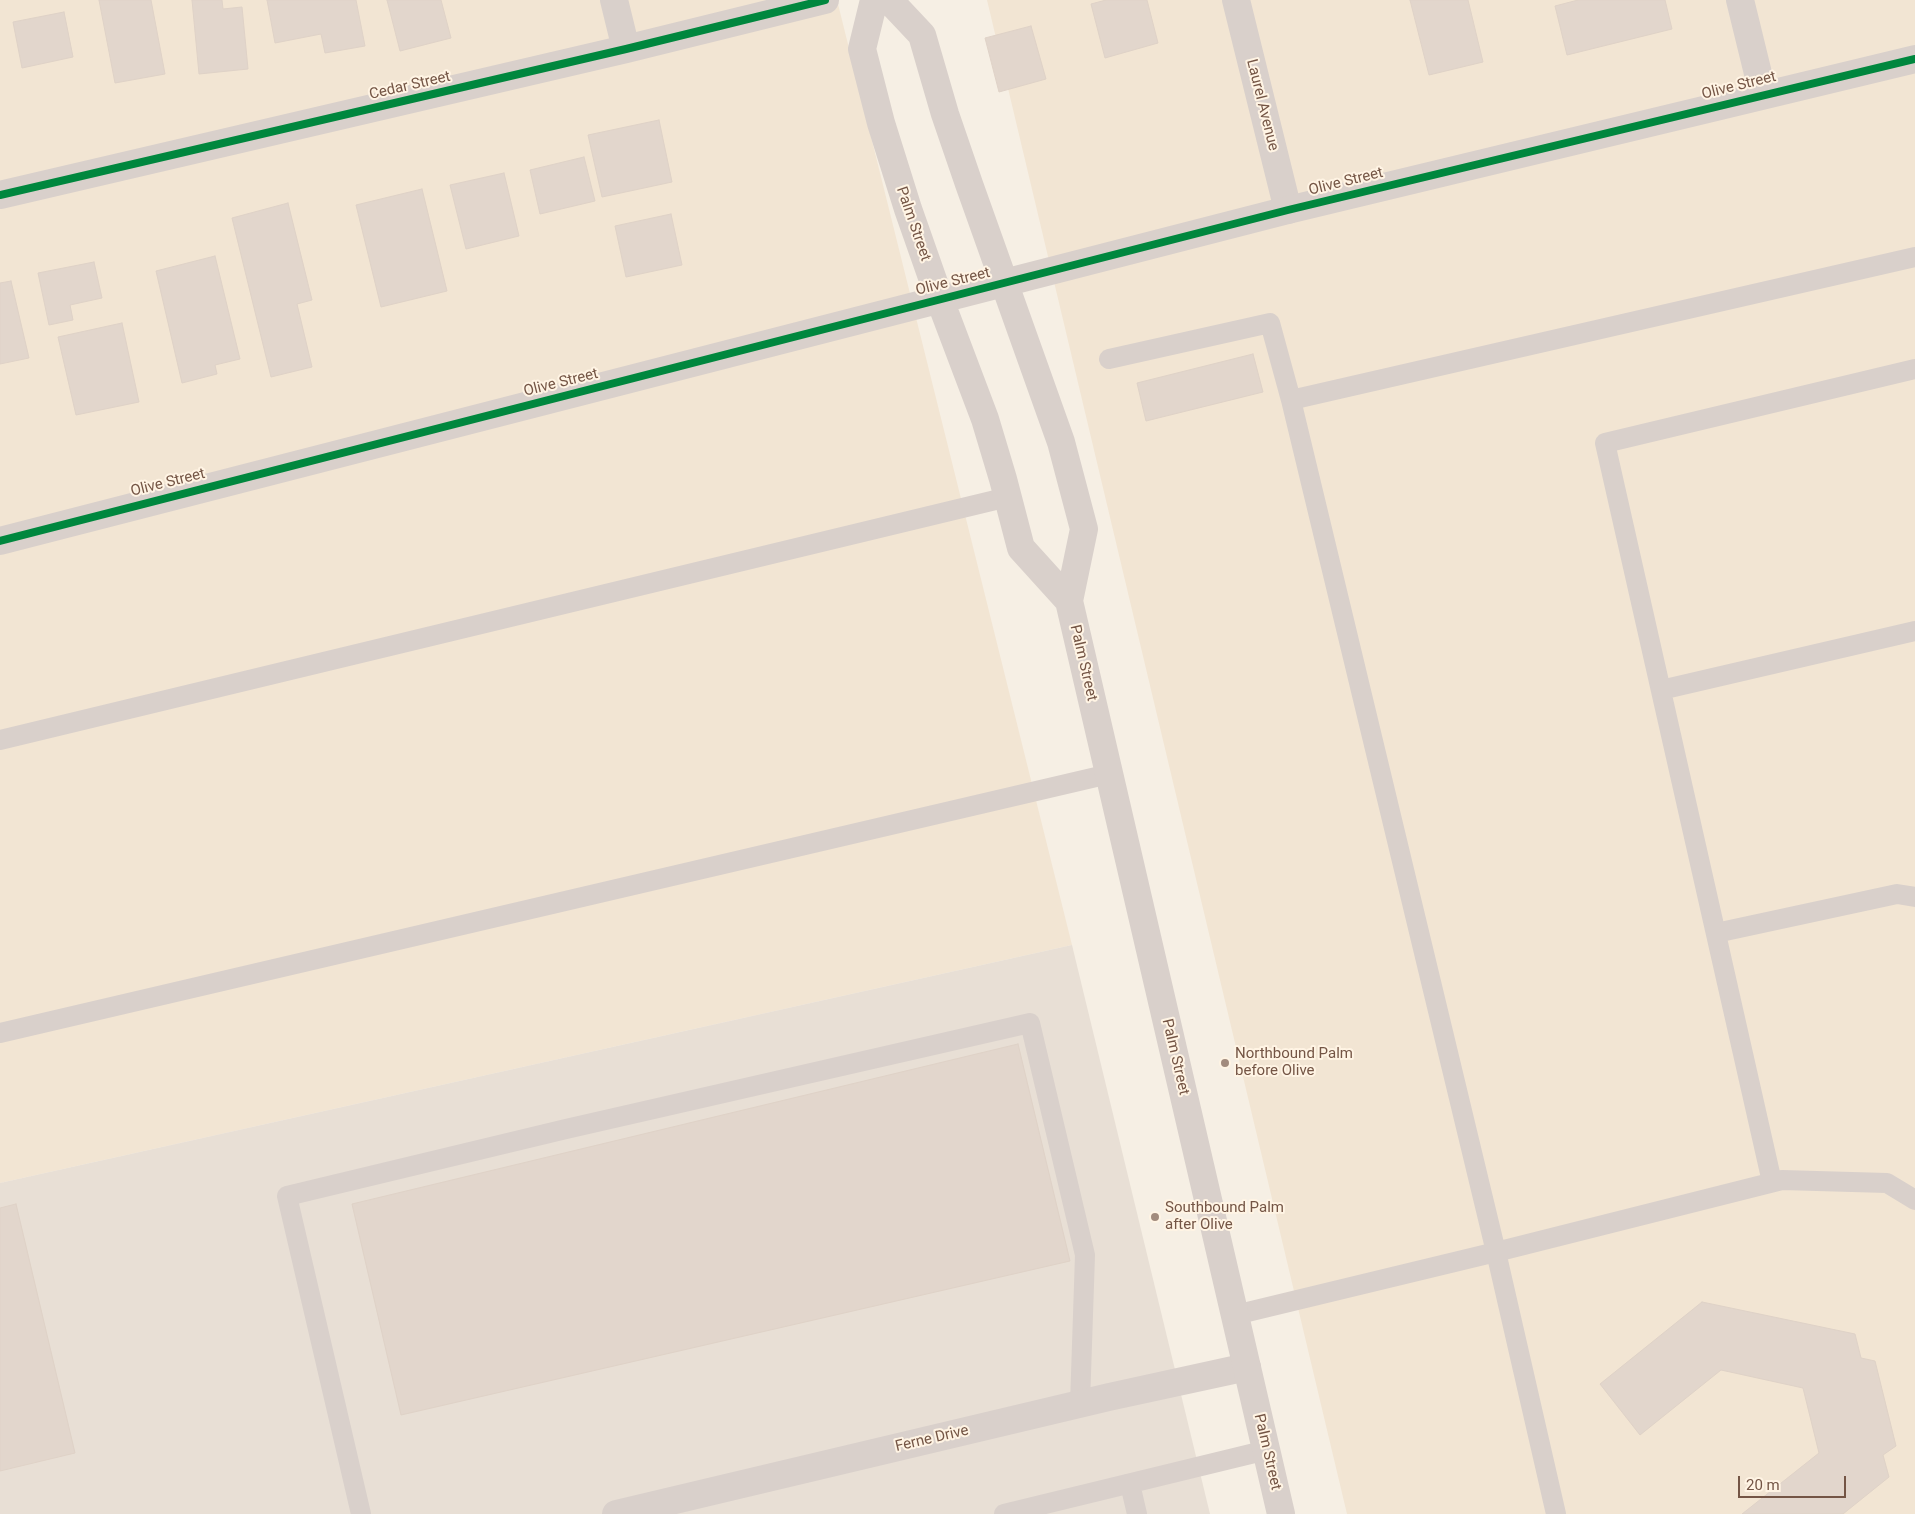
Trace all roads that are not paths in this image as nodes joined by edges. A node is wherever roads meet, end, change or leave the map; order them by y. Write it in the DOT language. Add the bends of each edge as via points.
graph roads {
  1 [pos="614,0"];
  2 [pos="825,0"];
  3 [pos="874,0"];
  4 [pos="890,0"];
  5 [pos="1236,0"];
  6 [pos="1740,0"];
  7 [pos="626,49"];
  8 [pos="1915,59"];
  9 [pos="1763,94"];
  10 [pos="0,195"];
  11 [pos="1288,210"];
  12 [pos="1915,257"];
  13 [pos="1004,284"];
  14 [pos="940,300"];
  15 [pos="1109,360"];
  16 [pos="1915,369"];
  17 [pos="1291,400"];
  18 [pos="1008,497"];
  19 [pos="0,541"];
  20 [pos="1069,601"];
  21 [pos="1915,631"];
  22 [pos="1661,690"];
  23 [pos="0,740"];
  24 [pos="1109,774"];
  25 [pos="1915,897"];
  26 [pos="1716,933"];
  27 [pos="0,1033"];
  28 [pos="1772,1182"];
  29 [pos="1915,1200"];
  30 [pos="1496,1252"];
  31 [pos="1235,1315"];
  32 [pos="1247,1367"];
  33 [pos="1080,1404"];
  34 [pos="1267,1450"];
  35 [pos="1130,1484"];
  36 [pos="361,1514"];
  37 [pos="616,1514"];
  38 [pos="1004,1514"];
  39 [pos="1137,1514"];
  40 [pos="1281,1514"];
  41 [pos="1556,1514"];
  1 -- 7 [label="street"];
  2 -- 7 [label="street, Cedar Street"];
  3 -- 14 [label="street, Palm Street" via="862,49 884,133"];
  4 -- 13 [label="street, Palm Street" via="922,35 945,114"];
  5 -- 11 [label="street, Laurel Avenue"];
  6 -- 9 [label="street"];
  7 -- 10 [label="street, Cedar Street"];
  8 -- 9 [label="street, Olive Street"];
  9 -- 11 [label="street, Olive Street"];
  11 -- 13 [label="street, Olive Street"];
  12 -- 17 [label="lane"];
  13 -- 14 [label="street, Olive Street"];
  13 -- 20 [label="street, Palm Street" via="1061,442 1084,529"];
  14 -- 18 [label="street, Palm Street" via="985,419"];
  14 -- 19 [label="street, Olive Street"];
  15 -- 17 [label="lane" via="1270,323"];
  16 -- 22 [label="lane" via="1605,443"];
  17 -- 30 [label="lane"];
  18 -- 20 [label="street, Palm Street" via="1021,548"];
  18 -- 23 [label="lane"];
  20 -- 24 [label="street, Palm Street"];
  21 -- 22 [label="lane"];
  22 -- 26 [label="lane"];
  24 -- 27 [label="lane"];
  24 -- 31 [label="street, Palm Street"];
  25 -- 26 [label="lane" via="1897,894"];
  26 -- 28 [label="lane"];
  28 -- 29 [label="lane" via="1887,1183"];
  28 -- 30 [label="lane"];
  30 -- 31 [label="lane"];
  30 -- 41 [label="lane"];
  31 -- 32 [label="street, Palm Street"];
  32 -- 33 [label="street, Ferne Drive"];
  32 -- 34 [label="street, Palm Street"];
  33 -- 36 [label="lane" via="1086,1255 1030,1023 287,1196"];
  33 -- 37 [label="street, Ferne Drive"];
  34 -- 35 [label="lane"];
  34 -- 40 [label="street, Palm Street"];
  35 -- 38 [label="lane"];
  35 -- 39 [label="lane"];
}
